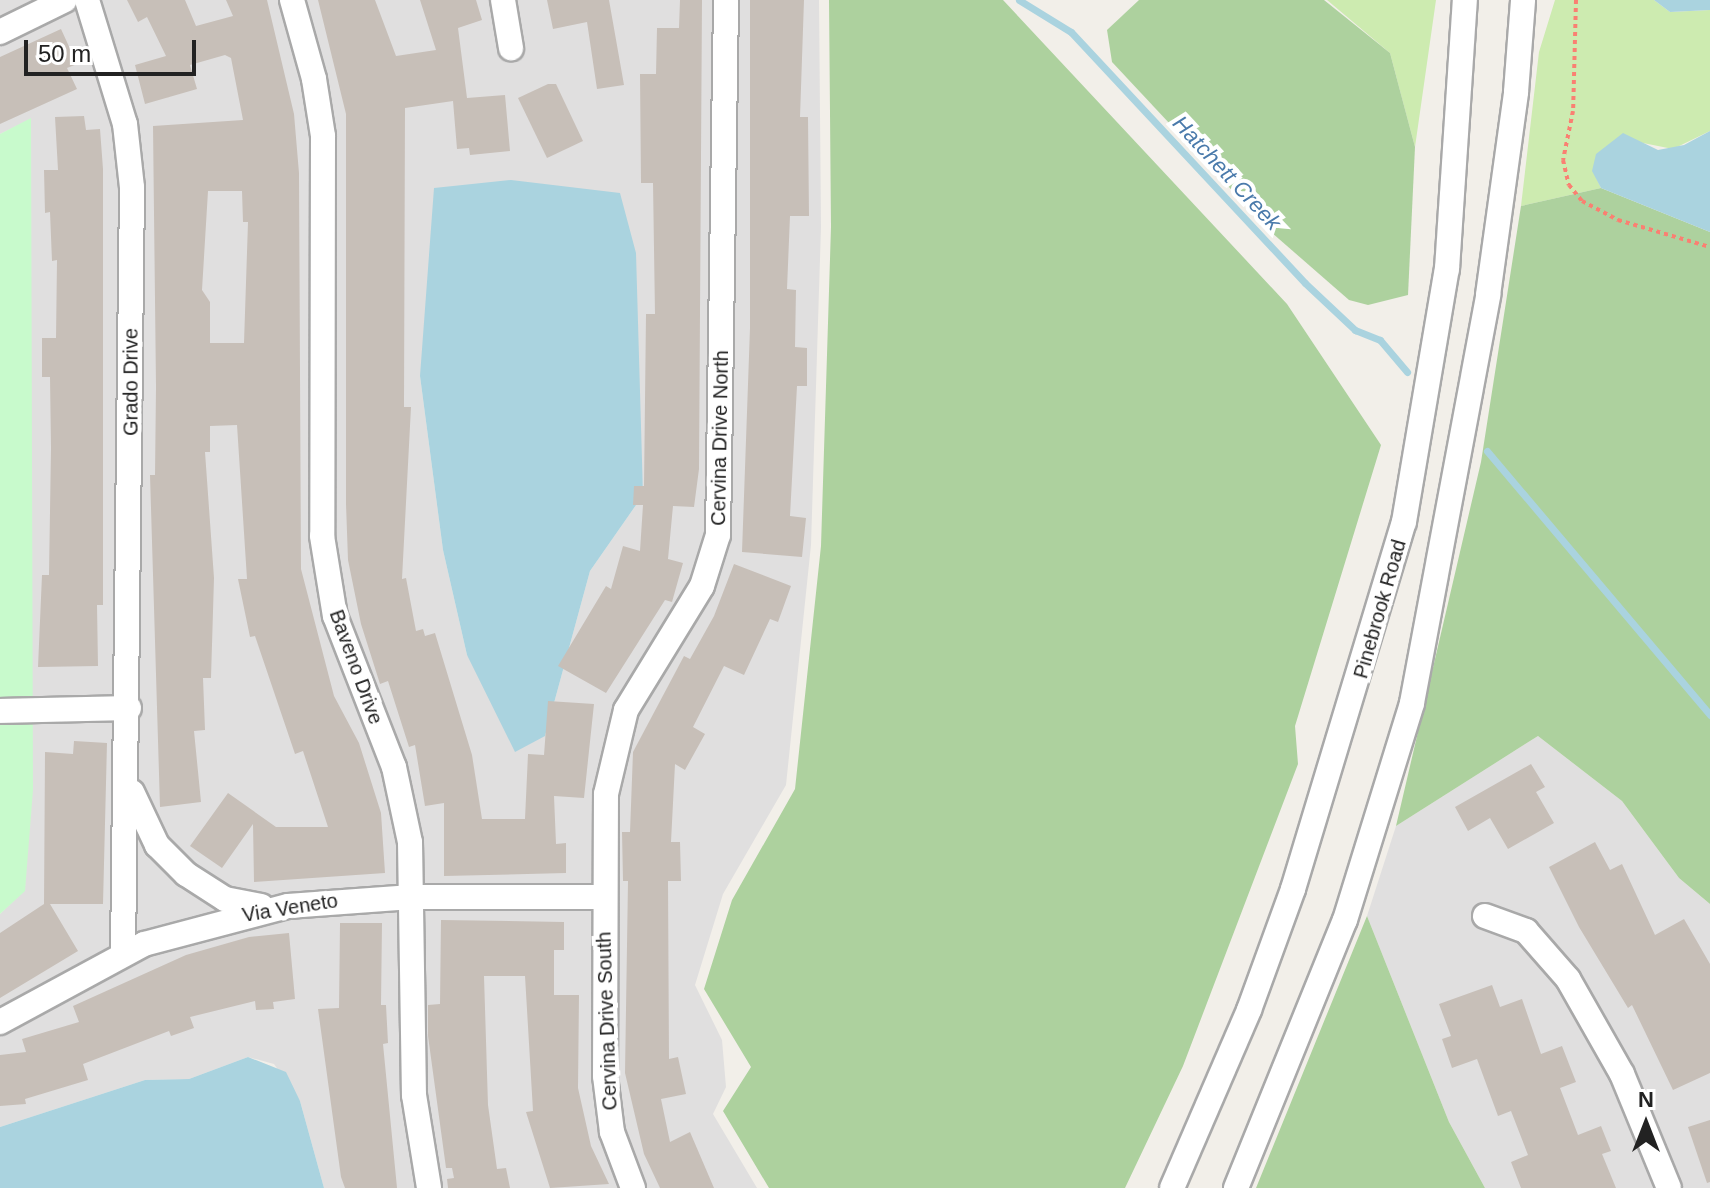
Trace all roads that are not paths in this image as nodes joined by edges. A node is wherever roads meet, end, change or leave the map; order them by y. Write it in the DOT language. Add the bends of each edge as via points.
graph roads {
  1 [pos="65,0"];
  2 [pos="87,0"];
  3 [pos="292,0"];
  4 [pos="503,0"];
  5 [pos="726,0"];
  6 [pos="1465,0"];
  7 [pos="1523,0"];
  8 [pos="0,32"];
  9 [pos="511,48"];
  10 [pos="129,708"];
  11 [pos="0,711"];
  12 [pos="129,770"];
  13 [pos="412,897"];
  14 [pos="604,897"];
  15 [pos="288,906"];
  16 [pos="1485,916"];
  17 [pos="123,953"];
  18 [pos="0,1022"];
  19 [pos="429,1188"];
  20 [pos="633,1188"];
  21 [pos="1172,1188"];
  22 [pos="1236,1188"];
  23 [pos="1669,1188"];
  1 -- 8 [label="street"];
  2 -- 10 [label="street, Grado Drive" via="125,124 132,187"];
  3 -- 13 [label="street, Baveno Drive" via="323,136 322,536 327,576 347,652 394,767 410,842"];
  4 -- 9 [label="street"];
  5 -- 14 [label="street, Cervina Drive North" via="718,535 702,586 637,687 617,736 606,794"];
  6 -- 21 [label="street, Pinebrook Road" via="1447,269 1404,522 1293,889 1249,1010"];
  7 -- 22 [label="street" via="1510,146 1488,295 1412,703 1345,920"];
  10 -- 11 [label="street"];
  10 -- 12 [label="street, Grado Drive"];
  12 -- 15 [label="street, Grado Drive" via="145,826 186,874 225,899"];
  12 -- 17 [label="street, Grado Drive"];
  13 -- 14 [label="street, Via Veneto"];
  13 -- 15 [label="street, Via Veneto"];
  13 -- 19 [label="street, Baveno Drive" via="414,1095"];
  14 -- 20 [label="street, Cervina Drive South" via="607,1104"];
  15 -- 17 [label="street, Via Veneto" via="195,927"];
  16 -- 23 [label="street" via="1526,931 1568,979 1622,1074"];
  17 -- 18 [label="street, Via Veneto"];
}
